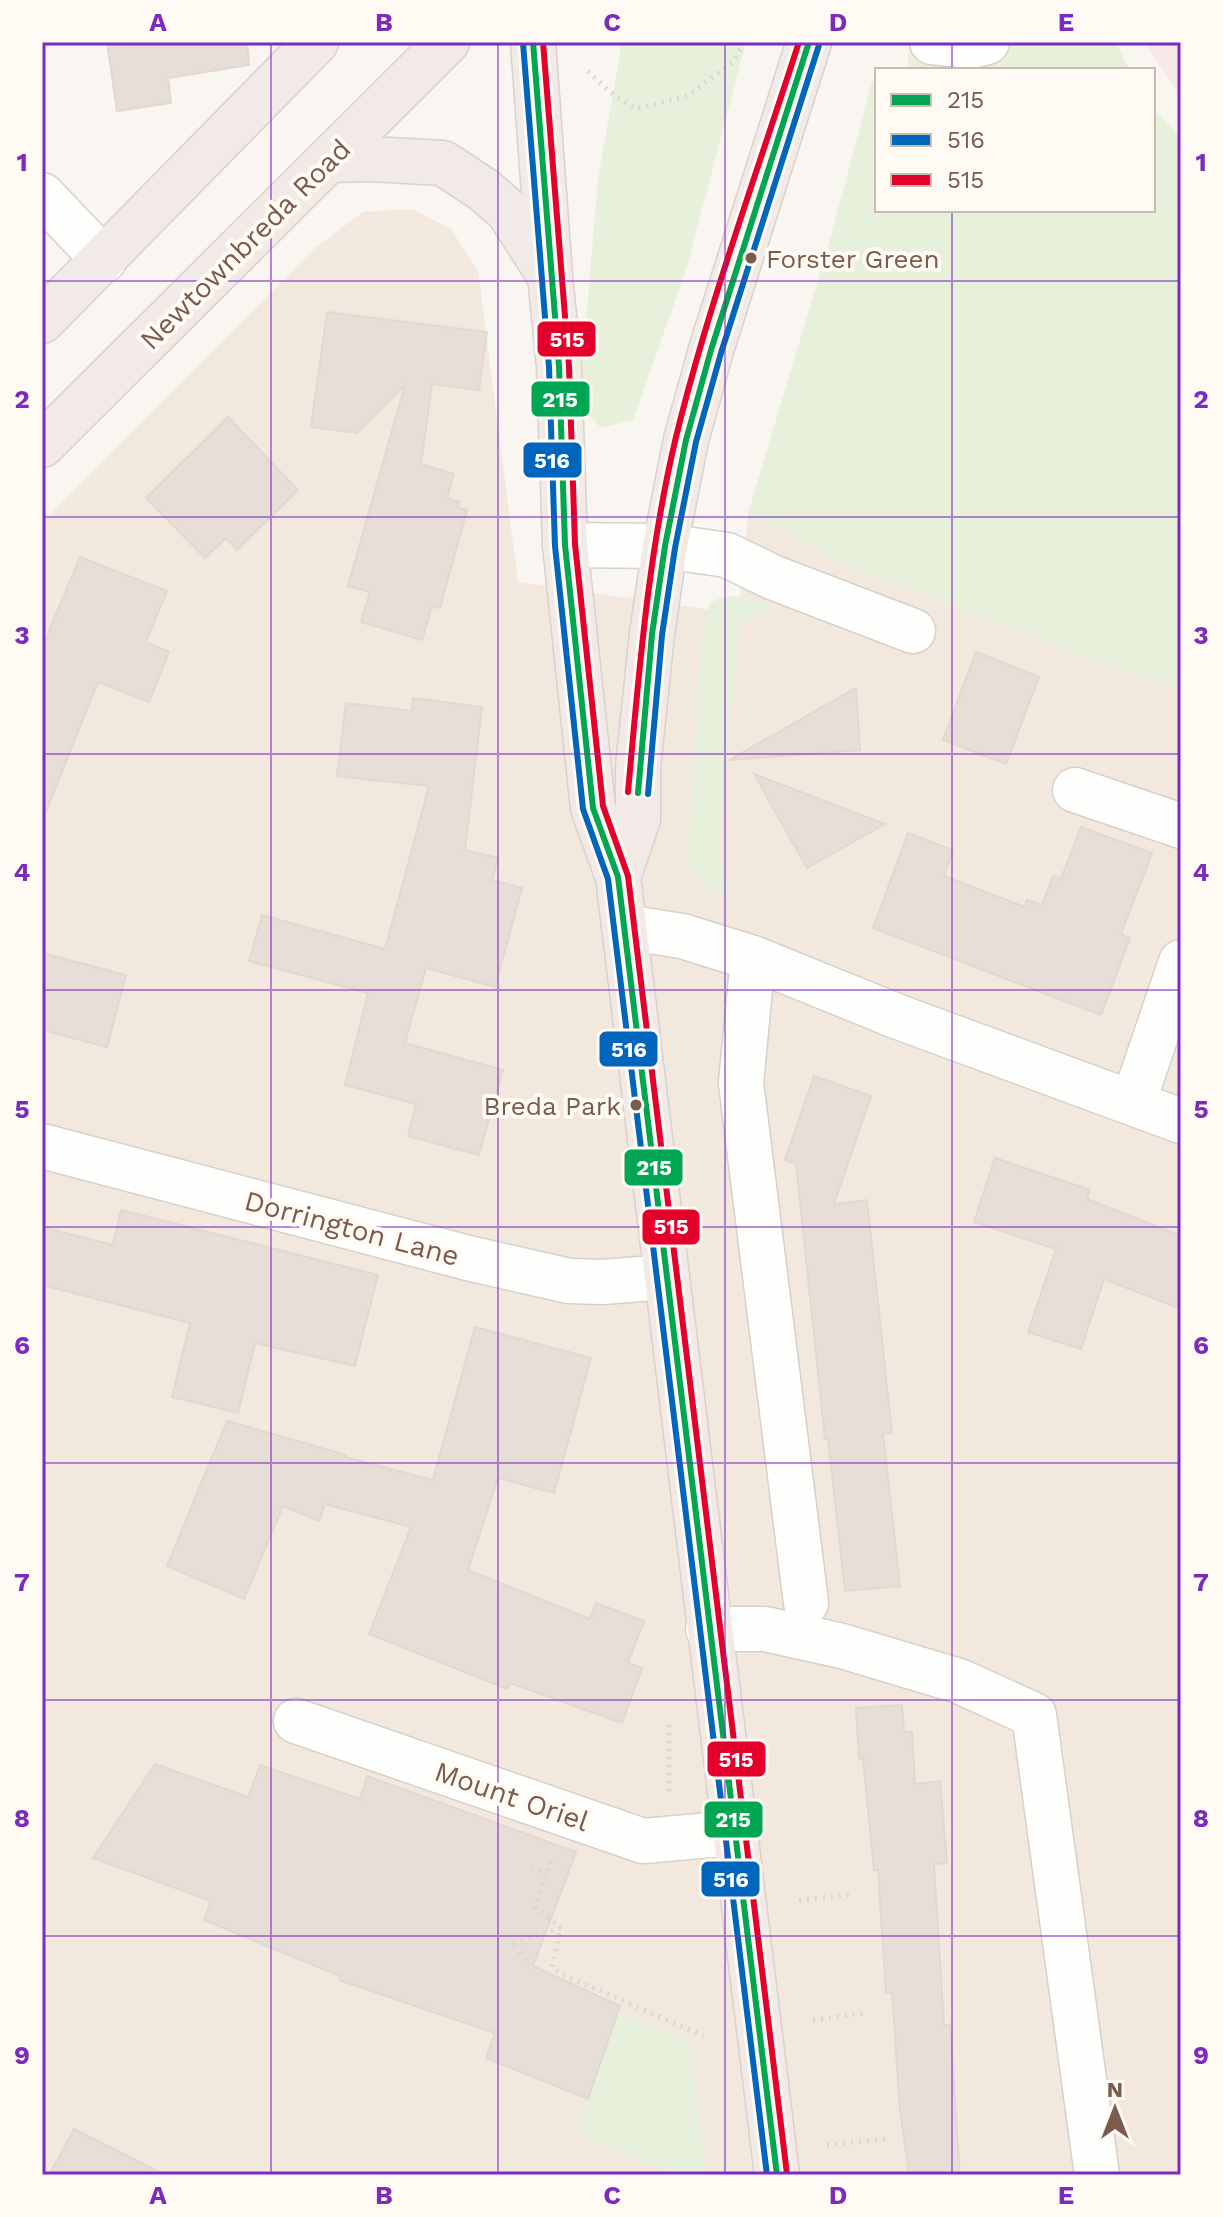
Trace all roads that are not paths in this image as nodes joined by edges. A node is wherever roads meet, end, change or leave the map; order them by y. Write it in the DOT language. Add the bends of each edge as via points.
graph roads {
  1 [pos="316,42"];
  2 [pos="447,42"];
  3 [pos="533,42"];
  4 [pos="809,42"];
  5 [pos="932,42"];
  6 [pos="987,42"];
  7 [pos="331,160"];
  8 [pos="42,195"];
  9 [pos="104,260"];
  10 [pos="550,276"];
  11 [pos="42,321"];
  12 [pos="42,445"];
  13 [pos="565,545"];
  14 [pos="665,546"];
  15 [pos="913,631"];
  16 [pos="1075,790"];
  17 [pos="1181,826"];
  18 [pos="618,877"];
  19 [pos="624,927"];
  20 [pos="753,958"];
  21 [pos="1181,962"];
  22 [pos="1133,1103"];
  23 [pos="1181,1121"];
  24 [pos="42,1146"];
  25 [pos="667,1277"];
  26 [pos="806,1603"];
  27 [pos="708,1629"];
  28 [pos="296,1721"];
  29 [pos="734,1833"];
  30 [pos="777,2175"];
  31 [pos="1097,2175"];
  1 -- 9 [label="highway"];
  2 -- 7 [label="highway, Newtownbreda Road"];
  3 -- 10 [label="highway"];
  4 -- 14 [label="highway" via="711,350"];
  5 -- 6 [label="street"];
  7 -- 10 [label="highway" via="443,163 508,211"];
  7 -- 12 [label="highway, Newtownbreda Road"];
  8 -- 9 [label="street"];
  9 -- 11 [label="highway"];
  10 -- 13 [label="highway"];
  13 -- 14 [label="street"];
  13 -- 18 [label="highway" via="593,808"];
  14 -- 15 [label="street" via="727,555"];
  14 -- 18 [label="highway" via="638,767 638,819"];
  16 -- 17 [label="street"];
  18 -- 19 [label="highway"];
  19 -- 20 [label="street" via="682,936"];
  19 -- 25 [label="highway"];
  20 -- 22 [label="street"];
  20 -- 26 [label="street" via="741,1083"];
  21 -- 22 [label="street"];
  22 -- 23 [label="street"];
  24 -- 25 [label="street, Dorrington Lane" via="569,1281"];
  25 -- 27 [label="highway"];
  27 -- 29 [label="highway"];
  27 -- 31 [label="street" via="765,1629 842,1646 959,1681 1034,1715"];
  28 -- 29 [label="street, Mount Oriel" via="643,1841"];
  29 -- 30 [label="highway"];
}
